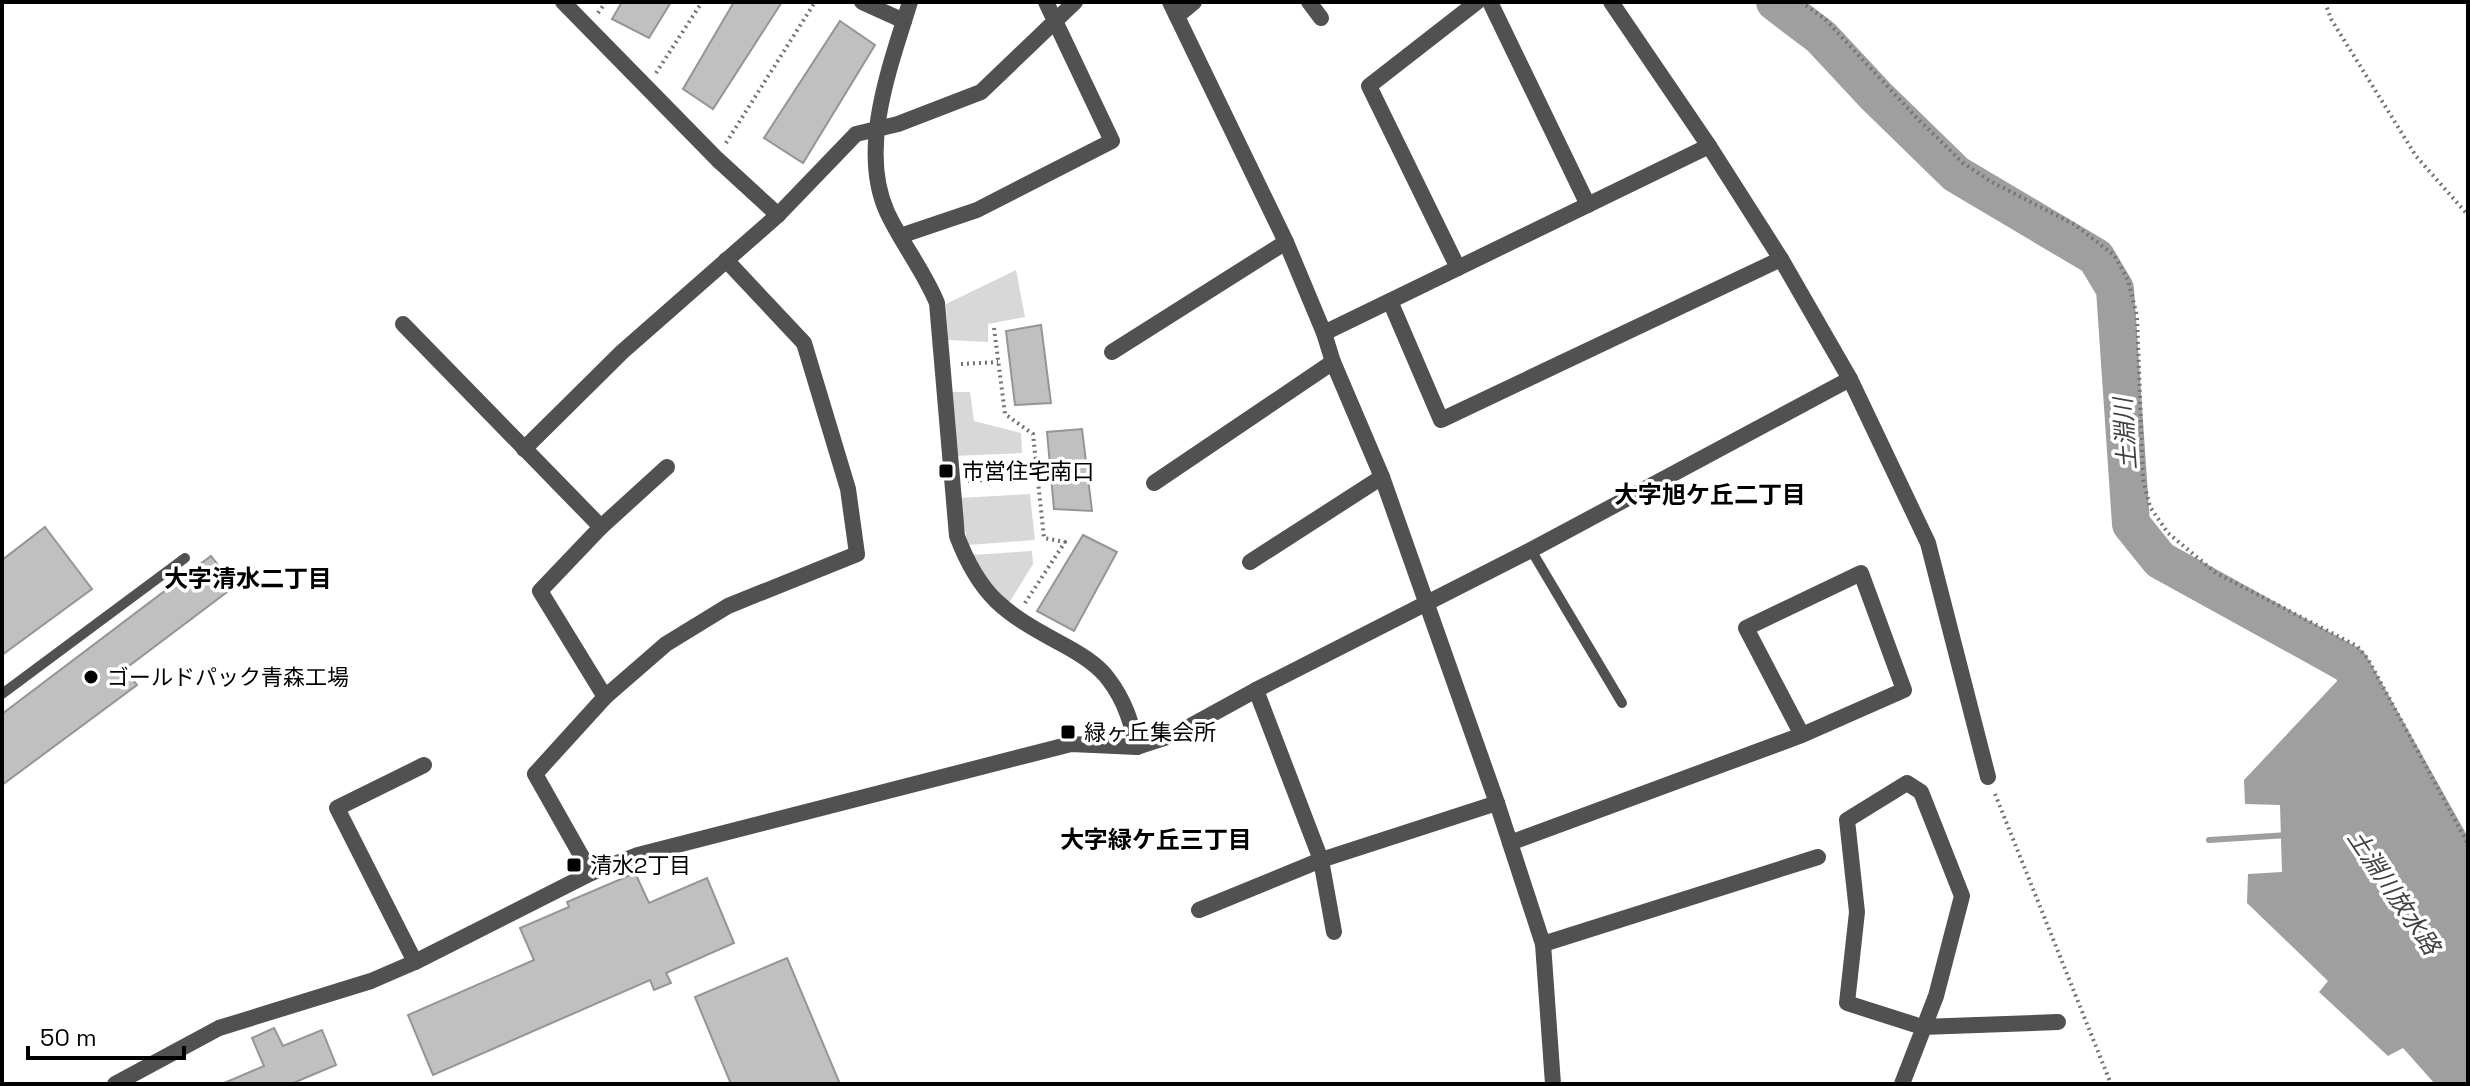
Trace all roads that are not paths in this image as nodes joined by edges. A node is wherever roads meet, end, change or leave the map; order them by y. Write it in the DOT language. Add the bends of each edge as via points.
graph roads {
  1 [pos="563,2"];
  2 [pos="862,2"];
  3 [pos="910,2"];
  4 [pos="1046,2"];
  5 [pos="1075,2"];
  6 [pos="1194,2"];
  7 [pos="1309,2"];
  8 [pos="1477,2"];
  9 [pos="1490,2"];
  10 [pos="1611,2"];
  11 [pos="1173,9"];
  12 [pos="1321,18"];
  13 [pos="1056,20"];
  14 [pos="904,21"];
  15 [pos="876,129"];
  16 [pos="1709,146"];
  17 [pos="1588,205"];
  18 [pos="778,215"];
  19 [pos="900,236"];
  20 [pos="1286,242"];
  21 [pos="1781,259"];
  22 [pos="726,260"];
  23 [pos="1458,268"];
  24 [pos="1390,301"];
  25 [pos="403,324"];
  26 [pos="1324,333"];
  27 [pos="1112,352"];
  28 [pos="1333,362"];
  29 [pos="1850,379"];
  30 [pos="524,449"];
  31 [pos="667,467"];
  32 [pos="1382,477"];
  33 [pos="1154,483"];
  34 [pos="601,527"];
  35 [pos="1531,550"];
  36 [pos="185,558"];
  37 [pos="1250,562"];
  38 [pos="1426,604"];
  39 [pos="1256,690"];
  40 [pos="2,694"];
  41 [pos="605,697"];
  42 [pos="1622,703"];
  43 [pos="1802,735"];
  44 [pos="1137,747"];
  45 [pos="424,765"];
  46 [pos="1988,777"];
  47 [pos="1497,803"];
  48 [pos="1510,843"];
  49 [pos="1818,857"];
  50 [pos="1321,860"];
  51 [pos="591,873"];
  52 [pos="1199,910"];
  53 [pos="1334,932"];
  54 [pos="1543,944"];
  55 [pos="415,962"];
  56 [pos="2058,1022"];
  57 [pos="1922,1027"];
  58 [pos="115,1084"];
  59 [pos="1553,1084"];
  60 [pos="1902,1084"];
  1 -- 18 [label="street"];
  2 -- 14 [label="street"];
  3 -- 14 [label="street"];
  4 -- 13 [label="street"];
  5 -- 13 [label="street"];
  6 -- 11 [label="street"];
  7 -- 12 [label="street"];
  8 -- 23 [label="street" via="1369,86"];
  9 -- 17 [label="street"];
  10 -- 16 [label="street"];
  11 -- 20 [label="street"];
  13 -- 15 [label="street" via="981,92"];
  13 -- 19 [label="street" via="1112,141 977,210"];
  14 -- 15 [label="street"];
  15 -- 18 [label="street" via="856,134"];
  15 -- 19 [label="street" via="878,180 885,209"];
  16 -- 17 [label="street"];
  16 -- 21 [label="street"];
  17 -- 23 [label="street"];
  18 -- 22 [label="street"];
  19 -- 44 [label="street" via="937,303 957,536 967,564 985,591 1015,618 1078,653 1107,677 1127,707"];
  20 -- 26 [label="street"];
  20 -- 27 [label="street"];
  21 -- 24 [label="street" via="1441,420"];
  21 -- 29 [label="street"];
  22 -- 30 [label="street"];
  22 -- 41 [label="street" via="804,343 848,489 857,554 728,606 666,644"];
  23 -- 24 [label="street"];
  24 -- 26 [label="street"];
  25 -- 30 [label="street"];
  26 -- 28 [label="street"];
  28 -- 32 [label="street"];
  28 -- 33 [label="street"];
  29 -- 35 [label="street"];
  29 -- 46 [label="street" via="1928,543"];
  30 -- 34 [label="street"];
  31 -- 34 [label="street"];
  32 -- 37 [label="street"];
  32 -- 38 [label="street"];
  34 -- 41 [label="street" via="540,591"];
  35 -- 38 [label="street"];
  35 -- 42 [label="lane"];
  36 -- 40 [label="lane"];
  38 -- 39 [label="street"];
  38 -- 47 [label="street"];
  39 -- 44 [label="street" via="1174,735"];
  39 -- 50 [label="street"];
  41 -- 51 [label="street" via="535,774"];
  43 -- 43 [label="street" via="1746,628 1861,573 1904,690"];
  43 -- 48 [label="street"];
  44 -- 51 [label="street" via="1071,744 638,855"];
  45 -- 55 [label="street" via="337,808"];
  47 -- 48 [label="street"];
  47 -- 50 [label="street"];
  48 -- 54 [label="street"];
  49 -- 54 [label="street"];
  50 -- 52 [label="street"];
  50 -- 53 [label="street"];
  51 -- 55 [label="street"];
  54 -- 59 [label="street"];
  55 -- 58 [label="street" via="219,1028"];
  56 -- 57 [label="street"];
  57 -- 57 [label="street" via="1936,996 1962,896 1921,792 1907,783 1847,820 1857,912 1847,1003"];
  57 -- 60 [label="street"];
}
